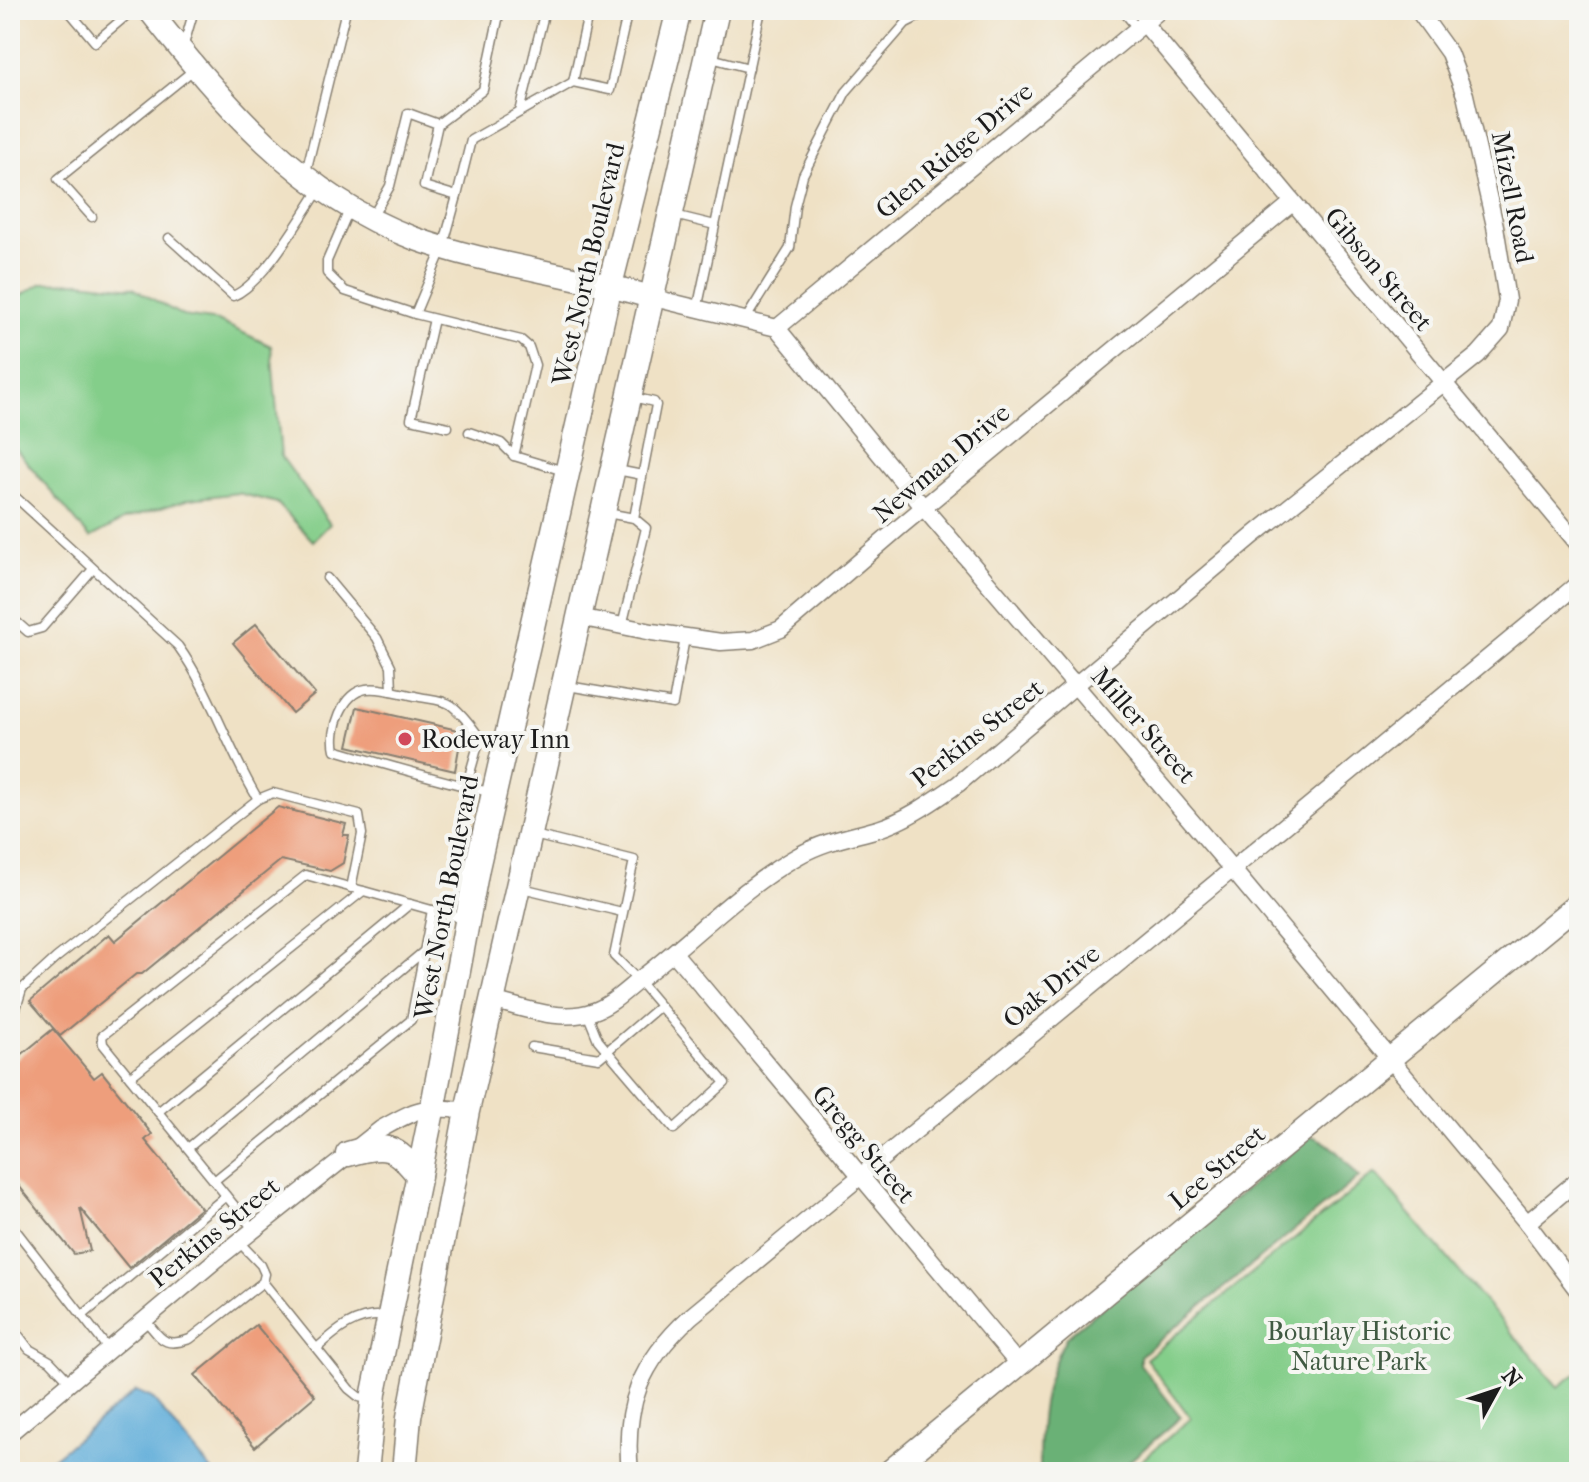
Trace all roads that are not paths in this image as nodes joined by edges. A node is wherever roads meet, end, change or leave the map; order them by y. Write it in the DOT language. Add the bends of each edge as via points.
graph roads {
  1 [pos="68,10"];
  2 [pos="133,10"];
  3 [pos="149,10"];
  4 [pos="194,10"];
  5 [pos="346,10"];
  6 [pos="500,10"];
  7 [pos="545,10"];
  8 [pos="589,10"];
  9 [pos="628,10"];
  10 [pos="679,10"];
  11 [pos="717,10"];
  12 [pos="761,10"];
  13 [pos="932,10"];
  14 [pos="1122,10"];
  15 [pos="1160,10"];
  16 [pos="1418,10"];
  17 [pos="1141,26"];
  18 [pos="706,57"];
  19 [pos="189,60"];
  20 [pos="749,68"];
  21 [pos="573,82"];
  22 [pos="520,112"];
  23 [pos="438,124"];
  24 [pos="313,182"];
  25 [pos="457,196"];
  26 [pos="1292,203"];
  27 [pos="350,208"];
  28 [pos="669,214"];
  29 [pos="92,217"];
  30 [pos="370,219"];
  31 [pos="715,225"];
  32 [pos="169,238"];
  33 [pos="443,247"];
  34 [pos="610,285"];
  35 [pos="650,297"];
  36 [pos="697,310"];
  37 [pos="415,314"];
  38 [pos="434,319"];
  39 [pos="745,321"];
  40 [pos="777,328"];
  41 [pos="1445,384"];
  42 [pos="628,396"];
  43 [pos="448,427"];
  44 [pos="469,432"];
  45 [pos="514,456"];
  46 [pos="612,469"];
  47 [pos="568,473"];
  48 [pos="642,475"];
  49 [pos="10,492"];
  50 [pos="924,508"];
  51 [pos="602,512"];
  52 [pos="634,518"];
  53 [pos="1579,545"];
  54 [pos="93,569"];
  55 [pos="327,578"];
  56 [pos="1579,583"];
  57 [pos="10,616"];
  58 [pos="579,617"];
  59 [pos="622,626"];
  60 [pos="685,638"];
  61 [pos="563,685"];
  62 [pos="1074,687"];
  63 [pos="392,691"];
  64 [pos="480,738"];
  65 [pos="504,750"];
  66 [pos="466,787"];
  67 [pos="494,793"];
  68 [pos="258,799"];
  69 [pos="530,834"];
  70 [pos="1233,870"];
  71 [pos="518,887"];
  72 [pos="351,888"];
  73 [pos="363,891"];
  74 [pos="1579,903"];
  75 [pos="410,904"];
  76 [pos="432,910"];
  77 [pos="622,912"];
  78 [pos="467,920"];
  79 [pos="424,951"];
  80 [pos="674,953"];
  81 [pos="638,980"];
  82 [pos="492,1000"];
  83 [pos="660,1006"];
  84 [pos="587,1013"];
  85 [pos="10,1028"];
  86 [pos="532,1047"];
  87 [pos="607,1051"];
  88 [pos="1390,1060"];
  89 [pos="130,1077"];
  90 [pos="433,1106"];
  91 [pos="467,1111"];
  92 [pos="158,1112"];
  93 [pos="188,1148"];
  94 [pos="348,1154"];
  95 [pos="419,1176"];
  96 [pos="859,1176"];
  97 [pos="1579,1179"];
  98 [pos="214,1181"];
  99 [pos="226,1196"];
  100 [pos="10,1223"];
  101 [pos="1527,1223"];
  102 [pos="254,1230"];
  103 [pos="239,1242"];
  104 [pos="263,1282"];
  105 [pos="1579,1292"];
  106 [pos="82,1316"];
  107 [pos="390,1316"];
  108 [pos="145,1320"];
  109 [pos="10,1324"];
  110 [pos="317,1348"];
  111 [pos="109,1350"];
  112 [pos="1019,1365"];
  113 [pos="71,1382"];
  114 [pos="373,1400"];
  115 [pos="10,1433"];
  116 [pos="366,1472"];
  117 [pos="404,1472"];
  118 [pos="630,1472"];
  119 [pos="889,1472"];
  1 -- 2 [label="lane" via="95,42"];
  3 -- 19 [label="street"];
  4 -- 19 [label="lane"];
  5 -- 24 [label="lane"];
  6 -- 23 [label="lane" via="483,90"];
  7 -- 22 [label="lane"];
  8 -- 21 [label="lane"];
  9 -- 21 [label="lane" via="610,90"];
  10 -- 34 [label="main road, West North Boulevard"];
  11 -- 18 [label="main road"];
  12 -- 20 [label="lane"];
  13 -- 39 [label="lane" via="906,23 846,92 803,175 790,248"];
  14 -- 17 [label="lane"];
  15 -- 17 [label="street, Glen Ridge Drive"];
  16 -- 41 [label="street, Mizell Road" via="1449,53 1465,95 1507,300 1495,339"];
  17 -- 26 [label="street, Gibson Street"];
  17 -- 40 [label="street, Glen Ridge Drive"];
  18 -- 20 [label="lane"];
  18 -- 28 [label="main road"];
  19 -- 24 [label="street" via="235,113"];
  19 -- 29 [label="lane" via="58,179"];
  20 -- 31 [label="lane"];
  21 -- 22 [label="lane"];
  22 -- 25 [label="lane" via="471,140"];
  23 -- 25 [label="lane" via="424,186"];
  23 -- 30 [label="lane" via="408,113 390,186"];
  24 -- 27 [label="street"];
  24 -- 32 [label="lane" via="275,256 241,293 233,296"];
  25 -- 33 [label="lane"];
  26 -- 41 [label="street, Gibson Street"];
  26 -- 50 [label="street, Newman Drive"];
  27 -- 30 [label="street"];
  27 -- 37 [label="lane" via="327,261 327,273 345,291"];
  28 -- 31 [label="lane"];
  28 -- 35 [label="main road"];
  30 -- 33 [label="street"];
  31 -- 36 [label="lane"];
  33 -- 34 [label="street"];
  33 -- 37 [label="lane"];
  34 -- 35 [label="street"];
  34 -- 47 [label="main road, West North Boulevard"];
  35 -- 36 [label="street"];
  35 -- 42 [label="main road"];
  36 -- 39 [label="street"];
  37 -- 38 [label="lane"];
  38 -- 43 [label="lane" via="411,419"];
  38 -- 45 [label="lane" via="521,340 529,347 535,365"];
  39 -- 40 [label="street"];
  40 -- 50 [label="street, Miller Street"];
  41 -- 53 [label="street, Gibson Street"];
  41 -- 62 [label="street, Perkins Street"];
  42 -- 46 [label="main road"];
  42 -- 48 [label="lane" via="656,405"];
  44 -- 45 [label="lane" via="501,443"];
  45 -- 47 [label="lane"];
  46 -- 48 [label="lane"];
  46 -- 51 [label="main road"];
  47 -- 65 [label="main road, West North Boulevard"];
  48 -- 52 [label="lane"];
  49 -- 54 [label="lane"];
  50 -- 60 [label="street, Newman Drive" via="781,629 753,640"];
  50 -- 62 [label="street, Miller Street"];
  51 -- 52 [label="lane"];
  51 -- 58 [label="main road"];
  52 -- 59 [label="lane" via="646,528"];
  54 -- 57 [label="lane" via="42,628 28,632"];
  54 -- 68 [label="lane" via="178,646"];
  55 -- 63 [label="lane" via="377,638 391,666"];
  56 -- 70 [label="street, Oak Drive"];
  58 -- 59 [label="street, Newman Drive"];
  58 -- 61 [label="main road"];
  59 -- 60 [label="street, Newman Drive"];
  60 -- 61 [label="lane" via="673,704"];
  61 -- 69 [label="main road"];
  62 -- 70 [label="street, Miller Street"];
  62 -- 80 [label="street, Perkins Street" via="933,801 879,828 797,857 758,882"];
  63 -- 64 [label="lane" via="449,704"];
  63 -- 66 [label="lane" via="364,689 349,698 332,736 335,750"];
  64 -- 65 [label="lane"];
  64 -- 66 [label="lane"];
  65 -- 67 [label="main road, West North Boulevard"];
  66 -- 67 [label="lane"];
  67 -- 78 [label="main road, West North Boulevard"];
  68 -- 72 [label="lane" via="273,793 359,815 362,834"];
  68 -- 85 [label="lane" via="22,989"];
  69 -- 71 [label="main road"];
  69 -- 77 [label="lane" via="634,860"];
  70 -- 88 [label="street, Miller Street"];
  70 -- 96 [label="street, Oak Drive"];
  71 -- 77 [label="lane"];
  71 -- 82 [label="main road"];
  72 -- 73 [label="lane"];
  72 -- 89 [label="lane" via="306,875 102,1036"];
  73 -- 75 [label="lane"];
  73 -- 89 [label="lane"];
  74 -- 88 [label="street, Lee Street"];
  75 -- 76 [label="lane"];
  75 -- 92 [label="lane"];
  76 -- 78 [label="lane"];
  76 -- 79 [label="lane"];
  77 -- 81 [label="lane" via="614,956"];
  78 -- 90 [label="main road, West North Boulevard"];
  79 -- 93 [label="lane"];
  79 -- 98 [label="lane" via="411,1020"];
  80 -- 81 [label="street, Perkins Street"];
  80 -- 96 [label="street, Gregg Street"];
  81 -- 83 [label="lane"];
  81 -- 84 [label="street, Perkins Street"];
  82 -- 84 [label="street, Perkins Street" via="542,1013"];
  82 -- 91 [label="main road"];
  83 -- 87 [label="lane"];
  83 -- 87 [label="lane" via="725,1083 674,1129"];
  84 -- 87 [label="lane"];
  86 -- 87 [label="lane" via="594,1059"];
  88 -- 101 [label="street, Miller Street"];
  88 -- 112 [label="street, Lee Street"];
  89 -- 92 [label="lane"];
  90 -- 91 [label="street, Perkins Street"];
  90 -- 94 [label="street, Perkins Street" via="407,1114"];
  90 -- 95 [label="main road, West North Boulevard"];
  91 -- 117 [label="main road" via="409,1417"];
  92 -- 93 [label="lane"];
  93 -- 98 [label="lane"];
  94 -- 95 [label="main road" via="379,1147 396,1150"];
  94 -- 102 [label="street, Perkins Street"];
  95 -- 107 [label="main road, West North Boulevard"];
  96 -- 112 [label="street, Gregg Street"];
  96 -- 118 [label="street, Oak Drive" via="690,1317 653,1356 629,1426"];
  97 -- 101 [label="street"];
  98 -- 99 [label="lane"];
  99 -- 102 [label="lane"];
  99 -- 106 [label="lane"];
  100 -- 106 [label="lane"];
  101 -- 105 [label="street, Miller Street"];
  102 -- 103 [label="street, Perkins Street"];
  103 -- 104 [label="lane" via="261,1265"];
  103 -- 108 [label="street, Perkins Street"];
  104 -- 108 [label="lane" via="190,1339 175,1344 165,1342"];
  104 -- 110 [label="lane"];
  106 -- 111 [label="lane"];
  107 -- 110 [label="lane" via="353,1321"];
  107 -- 114 [label="main road, West North Boulevard"];
  108 -- 111 [label="street, Perkins Street"];
  109 -- 113 [label="lane" via="29,1349"];
  110 -- 114 [label="lane" via="349,1389"];
  111 -- 113 [label="street, Perkins Street"];
  112 -- 119 [label="street, Lee Street"];
  113 -- 115 [label="street, Perkins Street"];
  114 -- 116 [label="main road, West North Boulevard"];
}
